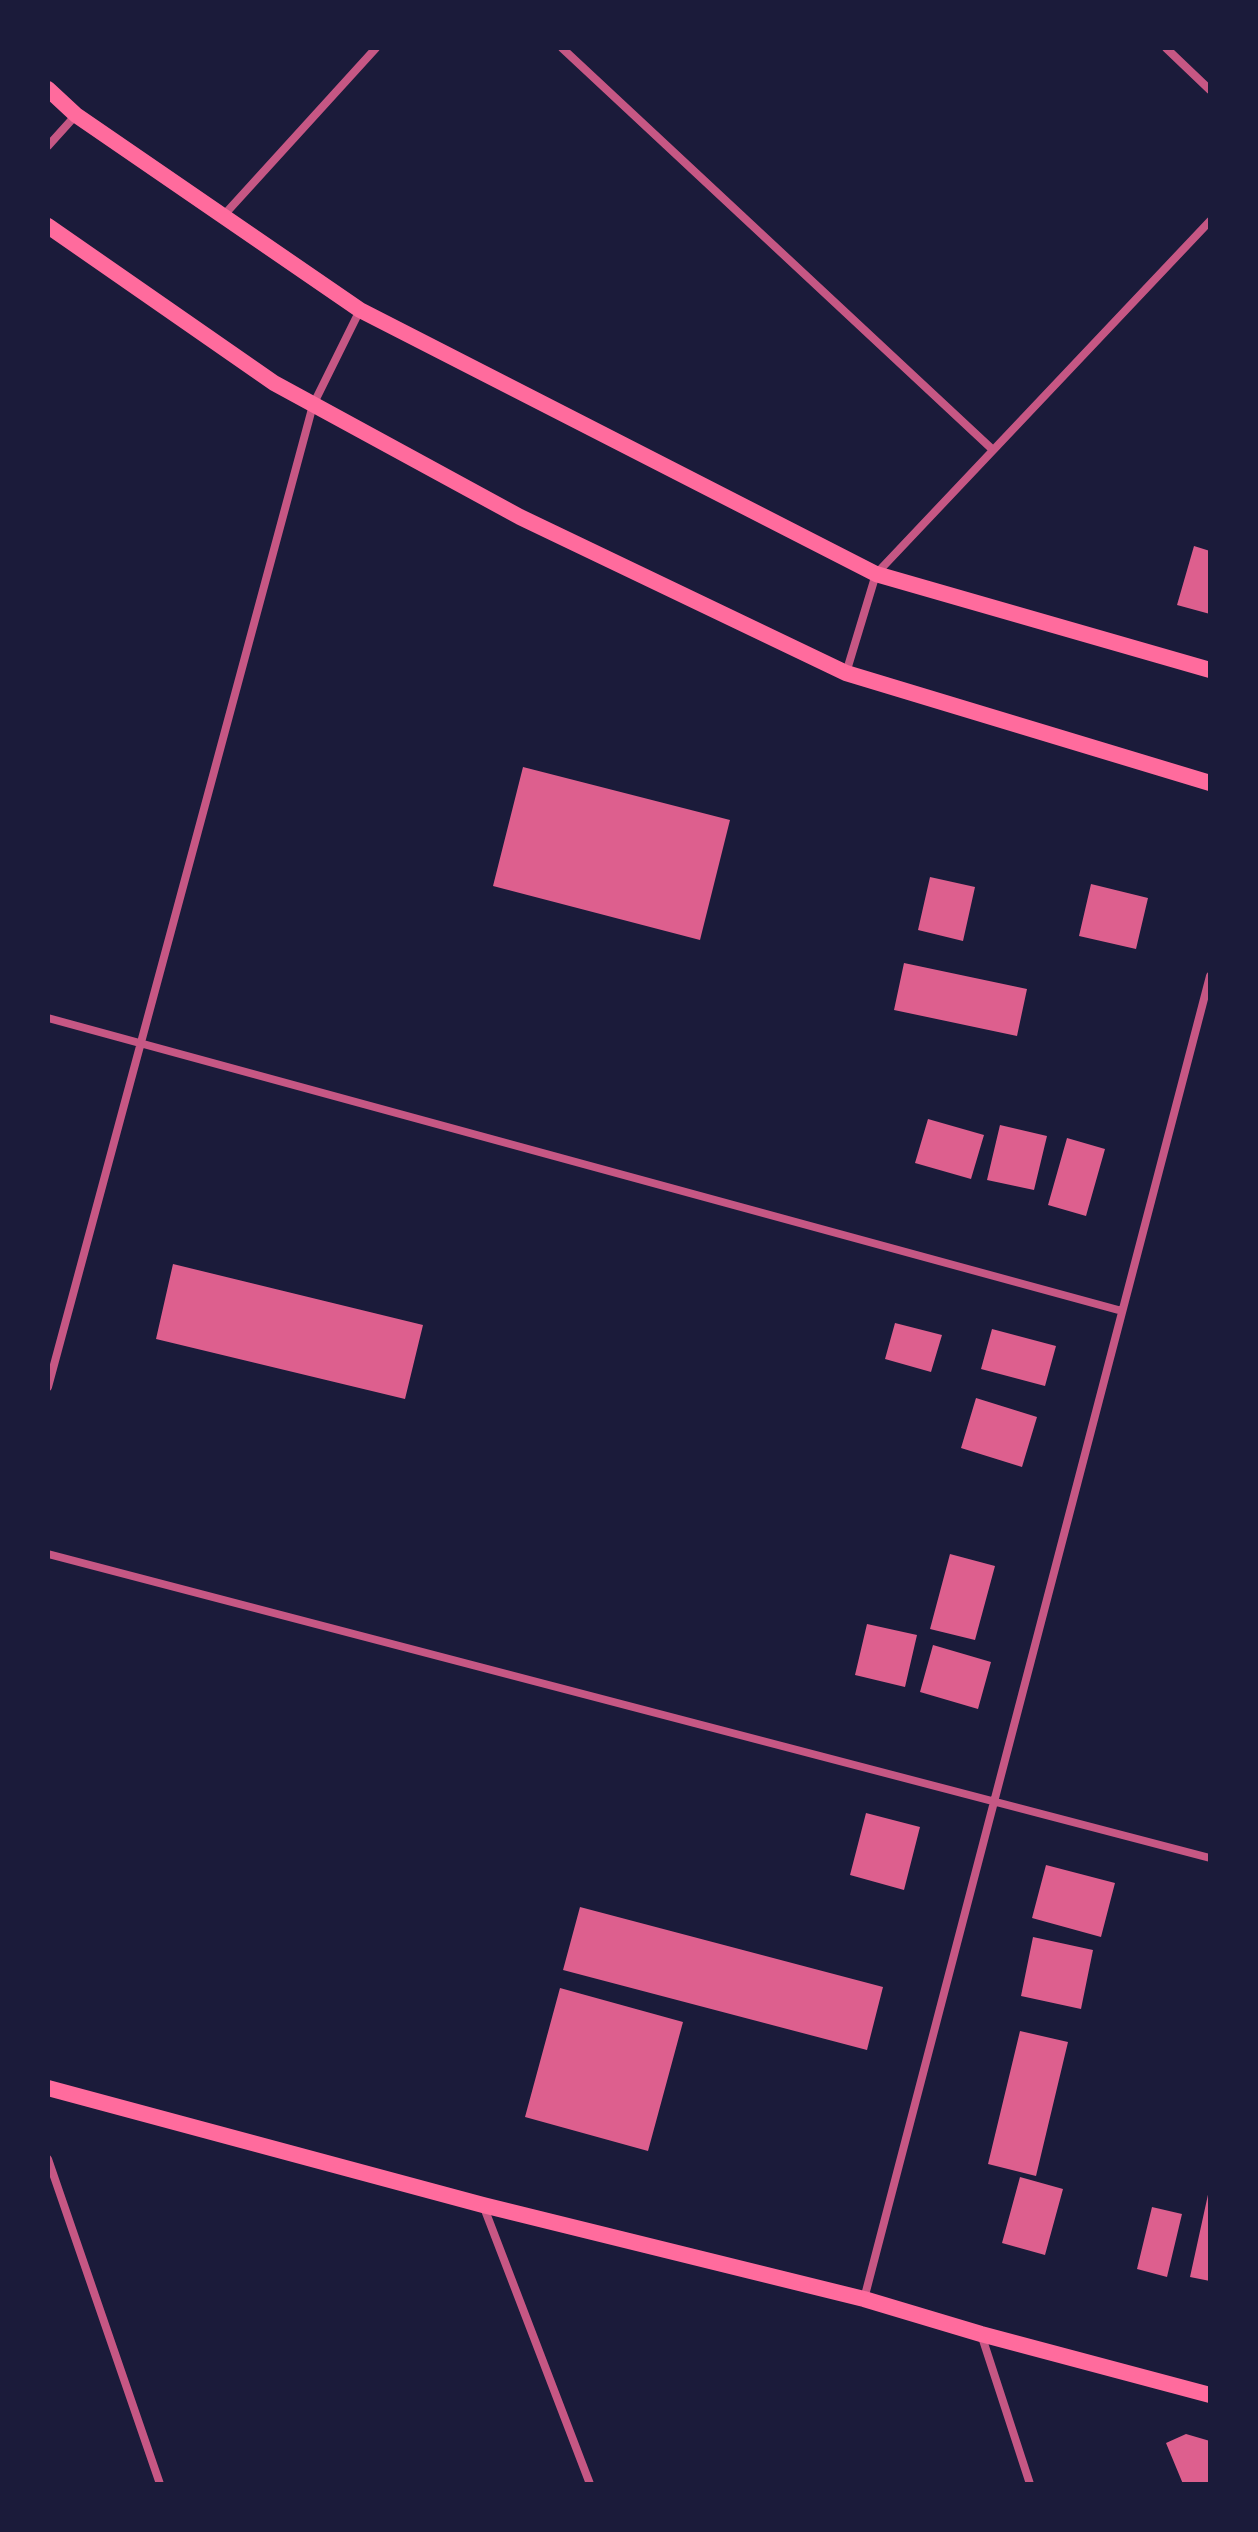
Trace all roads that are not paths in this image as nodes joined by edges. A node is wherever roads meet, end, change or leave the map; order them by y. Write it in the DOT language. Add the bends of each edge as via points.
graph roads {
  1 [pos="376,48"];
  2 [pos="562,48"];
  3 [pos="1166,48"];
  4 [pos="48,89"];
  5 [pos="1210,90"];
  6 [pos="76,115"];
  7 [pos="48,146"];
  8 [pos="224,215"];
  9 [pos="1210,221"];
  10 [pos="48,226"];
  11 [pos="360,310"];
  12 [pos="313,405"];
  13 [pos="993,450"];
  14 [pos="876,574"];
  15 [pos="1210,670"];
  16 [pos="846,673"];
  17 [pos="1210,783"];
  18 [pos="1210,976"];
  19 [pos="48,1018"];
  20 [pos="142,1043"];
  21 [pos="1122,1311"];
  22 [pos="48,1387"];
  23 [pos="48,1554"];
  24 [pos="994,1802"];
  25 [pos="1210,1858"];
  26 [pos="48,2088"];
  27 [pos="48,2159"];
  28 [pos="483,2205"];
  29 [pos="864,2299"];
  30 [pos="981,2334"];
  31 [pos="1210,2395"];
  32 [pos="160,2484"];
  33 [pos="590,2484"];
  34 [pos="1030,2484"];
  1 -- 8 [label="street"];
  2 -- 13 [label="street"];
  3 -- 5 [label="street"];
  4 -- 6 [label="main road"];
  6 -- 7 [label="street"];
  6 -- 8 [label="main road"];
  8 -- 11 [label="main road"];
  9 -- 13 [label="street"];
  10 -- 12 [label="main road"];
  11 -- 12 [label="street"];
  11 -- 14 [label="main road"];
  12 -- 16 [label="main road" via="520,517"];
  12 -- 20 [label="street"];
  13 -- 14 [label="street"];
  14 -- 15 [label="main road"];
  14 -- 16 [label="street"];
  16 -- 17 [label="main road"];
  18 -- 21 [label="street"];
  19 -- 20 [label="street"];
  20 -- 21 [label="street"];
  20 -- 22 [label="street"];
  21 -- 24 [label="street"];
  23 -- 24 [label="street"];
  24 -- 25 [label="street"];
  24 -- 29 [label="street"];
  26 -- 28 [label="main road"];
  27 -- 32 [label="street"];
  28 -- 29 [label="main road"];
  28 -- 33 [label="street"];
  29 -- 30 [label="main road"];
  30 -- 31 [label="main road"];
  30 -- 34 [label="street"];
}
